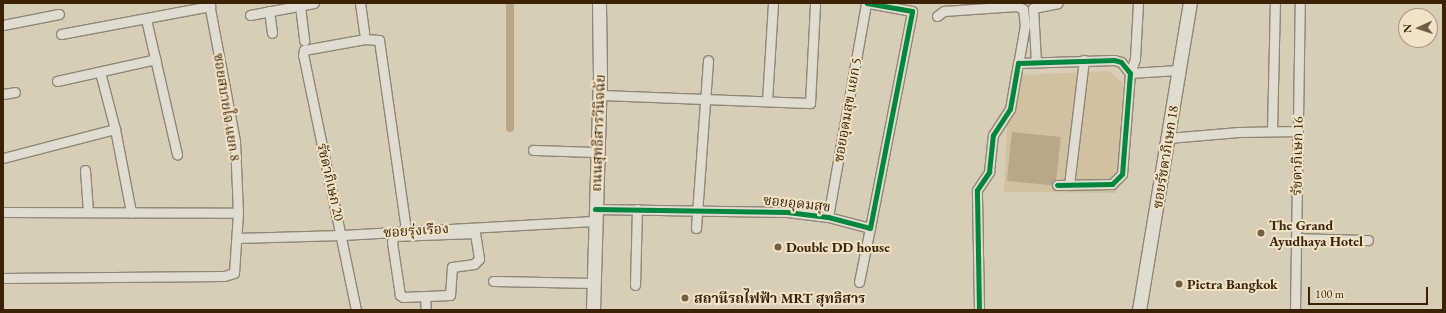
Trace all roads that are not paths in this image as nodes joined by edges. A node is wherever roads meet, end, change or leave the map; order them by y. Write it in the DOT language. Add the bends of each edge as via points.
graph roads {
  1 [pos="314,3"];
  2 [pos="360,3"];
  3 [pos="599,3"];
  4 [pos="773,3"];
  5 [pos="815,3"];
  6 [pos="867,3"];
  7 [pos="1058,3"];
  8 [pos="1138,3"];
  9 [pos="1190,3"];
  10 [pos="1275,3"];
  11 [pos="1300,3"];
  12 [pos="209,5"];
  13 [pos="300,6"];
  14 [pos="269,11"];
  15 [pos="59,14"];
  16 [pos="250,15"];
  17 [pos="937,16"];
  18 [pos="146,19"];
  19 [pos="3,25"];
  20 [pos="272,33"];
  21 [pos="364,33"];
  22 [pos="61,34"];
  23 [pos="304,41"];
  24 [pos="156,59"];
  25 [pos="708,60"];
  26 [pos="1084,60"];
  27 [pos="1036,62"];
  28 [pos="1018,63"];
  29 [pos="1178,70"];
  30 [pos="100,72"];
  31 [pos="1130,73"];
  32 [pos="57,81"];
  33 [pos="15,92"];
  34 [pos="3,94"];
  35 [pos="599,95"];
  36 [pos="706,98"];
  37 [pos="767,101"];
  38 [pos="115,129"];
  39 [pos="1272,131"];
  40 [pos="1298,131"];
  41 [pos="1168,138"];
  42 [pos="533,150"];
  43 [pos="596,152"];
  44 [pos="177,154"];
  45 [pos="3,158"];
  46 [pos="85,170"];
  47 [pos="1057,185"];
  48 [pos="1070,185"];
  49 [pos="637,209"];
  50 [pos="698,209"];
  51 [pos="3,212"];
  52 [pos="88,212"];
  53 [pos="131,212"];
  54 [pos="238,213"];
  55 [pos="595,215"];
  56 [pos="828,217"];
  57 [pos="696,228"];
  58 [pos="870,228"];
  59 [pos="406,230"];
  60 [pos="342,235"];
  61 [pos="237,238"];
  62 [pos="1296,238"];
  63 [pos="1368,240"];
  64 [pos="3,278"];
  65 [pos="493,281"];
  66 [pos="860,282"];
  67 [pos="593,283"];
  68 [pos="635,285"];
  69 [pos="425,297"];
  70 [pos="356,310"];
  71 [pos="426,310"];
  72 [pos="592,310"];
  73 [pos="979,310"];
  74 [pos="1139,310"];
  75 [pos="1295,310"];
  1 -- 13 [label="street"];
  2 -- 21 [label="street"];
  3 -- 35 [label="street, ถนนสุทธิสารวินิจฉัย"];
  4 -- 37 [label="street"];
  5 -- 37 [label="street" via="811,101"];
  6 -- 56 [label="street, ซอยอุดมสุข แยก 5"];
  6 -- 58 [label="street" via="912,11"];
  7 -- 27 [label="street" via="1033,8"];
  8 -- 31 [label="street" via="1135,59"];
  9 -- 29 [label="street, ซอยรัชดาภิเษก 18"];
  10 -- 39 [label="street"];
  11 -- 40 [label="street, รัชดาภิเษก 16"];
  12 -- 18 [label="street"];
  12 -- 54 [label="street, ซอยสบายใจ แยก 8" via="235,141"];
  13 -- 14 [label="street"];
  13 -- 23 [label="street"];
  14 -- 16 [label="street"];
  14 -- 20 [label="street"];
  15 -- 19 [label="street"];
  17 -- 28 [label="street" via="944,11 1017,6 1023,9 1025,25"];
  18 -- 22 [label="street"];
  18 -- 24 [label="street"];
  24 -- 30 [label="street"];
  24 -- 44 [label="street"];
  25 -- 36 [label="street"];
  26 -- 27 [label="street"];
  26 -- 31 [label="street" via="1114,60 1121,62"];
  26 -- 48 [label="street"];
  27 -- 28 [label="street"];
  28 -- 73 [label="street" via="1010,109 993,135 989,172 977,190"];
  29 -- 31 [label="street"];
  29 -- 41 [label="street, ซอยรัชดาภิเษก 18"];
  30 -- 32 [label="street"];
  30 -- 38 [label="street"];
  31 -- 48 [label="street" via="1122,174 1112,184"];
  33 -- 34 [label="street"];
  35 -- 36 [label="street"];
  35 -- 43 [label="street, ถนนสุทธิสารวินิจฉัย"];
  36 -- 37 [label="street"];
  36 -- 50 [label="street"];
  38 -- 45 [label="street"];
  38 -- 53 [label="street"];
  39 -- 40 [label="street"];
  39 -- 41 [label="street"];
  40 -- 62 [label="street, รัชดาภิเษก 16"];
  41 -- 74 [label="street, ซอยรัชดาภิเษก 18"];
  42 -- 43 [label="street"];
  43 -- 55 [label="street, ถนนสุทธิสารวินิจฉัย"];
  46 -- 52 [label="street"];
  47 -- 48 [label="street"];
  49 -- 50 [label="street, ซอยอุดมสุข"];
  49 -- 55 [label="street, ซอยอุดมสุข"];
  49 -- 68 [label="street"];
  50 -- 56 [label="street, ซอยอุดมสุข" via="787,212"];
  50 -- 57 [label="street"];
  51 -- 52 [label="street"];
  52 -- 53 [label="street"];
  53 -- 54 [label="street"];
  54 -- 61 [label="street, ซอยสบายใจ แยก 8"];
  55 -- 59 [label="street, ซอยรุ่งเรือง"];
  55 -- 67 [label="street, ถนนสุทธิสารวินิจฉัย"];
  56 -- 58 [label="street, ซอยอุดมสุข"];
  58 -- 66 [label="street"];
  59 -- 60 [label="street, ซอยรุ่งเรือง"];
  59 -- 60 [label="street, รัชดาภิเษก 20" via="379,40 375,38 307,48 303,55"];
  60 -- 61 [label="street, ซอยรุ่งเรือง"];
  60 -- 70 [label="street, รัชดาภิเษก 20"];
  61 -- 64 [label="street, ซอยสบายใจ แยก 8" via="234,273 224,276"];
  62 -- 63 [label="street"];
  62 -- 75 [label="street, รัชดาภิเษก 16"];
  65 -- 67 [label="street"];
  67 -- 72 [label="street, ถนนสุทธิสารวินิจฉัย"];
  69 -- 69 [label="street" via="400,295 392,242 394,236 475,233 478,262 452,267 450,296"];
  69 -- 71 [label="street"];
}
